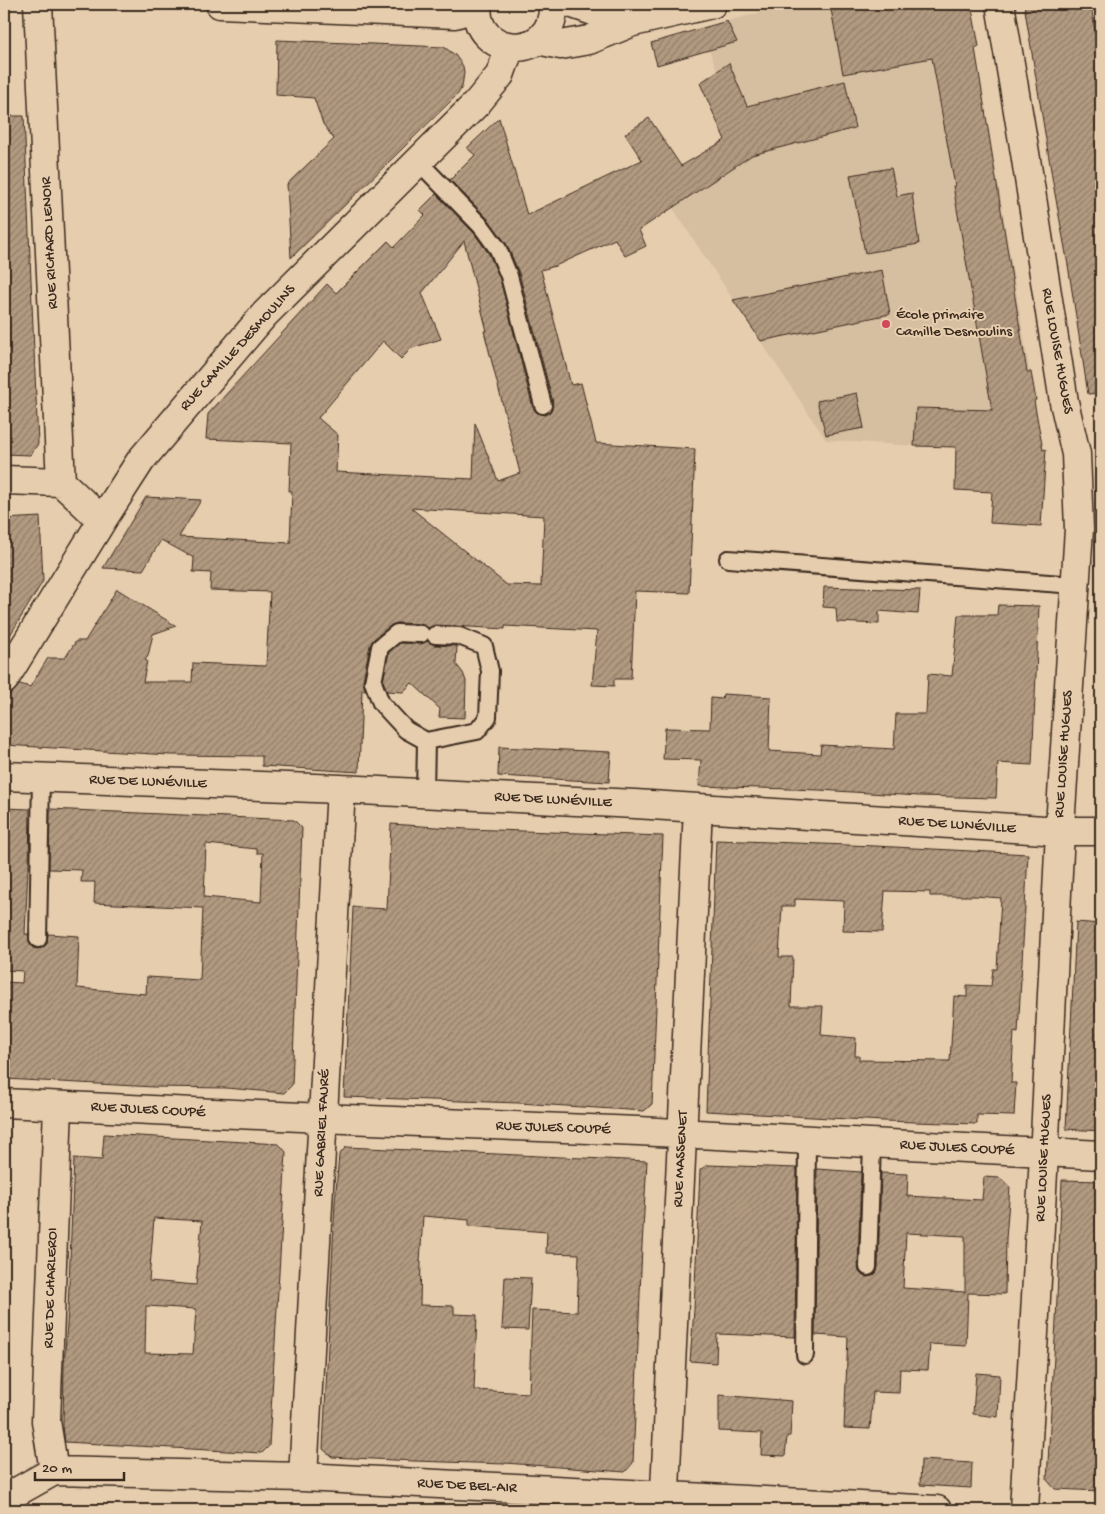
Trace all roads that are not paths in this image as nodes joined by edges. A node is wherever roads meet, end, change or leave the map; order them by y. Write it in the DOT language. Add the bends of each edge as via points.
graph roads {
  1 [pos="38,4"];
  2 [pos="220,4"];
  3 [pos="553,4"];
  4 [pos="572,4"];
  5 [pos="712,4"];
  6 [pos="1000,4"];
  7 [pos="266,5"];
  8 [pos="478,6"];
  9 [pos="633,22"];
  10 [pos="538,40"];
  11 [pos="510,47"];
  12 [pos="418,161"];
  13 [pos="543,405"];
  14 [pos="4,480"];
  15 [pos="61,482"];
  16 [pos="103,518"];
  17 [pos="1090,530"];
  18 [pos="728,560"];
  19 [pos="1076,584"];
  20 [pos="4,680"];
  21 [pos="426,741"];
  22 [pos="4,776"];
  23 [pos="42,778"];
  24 [pos="341,789"];
  25 [pos="425,793"];
  26 [pos="698,808"];
  27 [pos="1060,831"];
  28 [pos="1101,831"];
  29 [pos="38,939"];
  30 [pos="4,1102"];
  31 [pos="58,1106"];
  32 [pos="322,1118"];
  33 [pos="682,1134"];
  34 [pos="807,1140"];
  35 [pos="872,1143"];
  36 [pos="1044,1152"];
  37 [pos="1101,1155"];
  38 [pos="868,1267"];
  39 [pos="806,1355"];
  40 [pos="54,1471"];
  41 [pos="303,1477"];
  42 [pos="4,1498"];
  43 [pos="664,1503"];
  44 [pos="937,1510"];
  45 [pos="1024,1510"];
  1 -- 15 [label="street, RUE RICHARD LENOIR"];
  2 -- 7 [label="street"];
  3 -- 10 [label="street" via="551,23"];
  4 -- 9 [label="street"];
  5 -- 9 [label="street"];
  6 -- 17 [label="street, RUE LOUISE HUGUES" via="1064,402"];
  7 -- 8 [label="street" via="455,14"];
  8 -- 11 [label="street" via="482,28 499,44"];
  9 -- 10 [label="street" via="589,40 562,45"];
  10 -- 11 [label="street" via="529,45"];
  11 -- 12 [label="street, RUE CAMILLE DESMOULINS" via="500,75 477,103"];
  12 -- 13 [label="lane" via="482,227 498,249 509,276"];
  12 -- 16 [label="street, RUE CAMILLE DESMOULINS" via="264,315 141,460"];
  14 -- 15 [label="street"];
  15 -- 16 [label="street" via="92,512"];
  16 -- 20 [label="street, RUE CAMILLE DESMOULINS"];
  17 -- 19 [label="street, RUE LOUISE HUGUES"];
  18 -- 19 [label="lane"];
  19 -- 27 [label="street, RUE LOUISE HUGUES"];
  21 -- 21 [label="lane" via="406,730 382,703 374,682 380,646 397,633 459,636 484,646 490,672 488,717 477,730"];
  21 -- 25 [label="lane"];
  22 -- 23 [label="street, RUE DE LUNÉVILLE"];
  23 -- 24 [label="street, RUE DE LUNÉVILLE"];
  23 -- 29 [label="lane"];
  24 -- 25 [label="street, RUE DE LUNÉVILLE"];
  24 -- 32 [label="street, RUE GABRIEL FAURÉ"];
  25 -- 26 [label="street, RUE DE LUNÉVILLE"];
  26 -- 27 [label="street, RUE DE LUNÉVILLE"];
  26 -- 33 [label="street, RUE MASSENET"];
  27 -- 28 [label="street, RUE DE LUNÉVILLE"];
  27 -- 36 [label="street, RUE LOUISE HUGUES"];
  30 -- 31 [label="street, RUE JULES COUPÉ"];
  31 -- 32 [label="street, RUE JULES COUPÉ"];
  31 -- 40 [label="street, RUE DE CHARLEROI" via="46,1421"];
  32 -- 33 [label="street, RUE JULES COUPÉ"];
  32 -- 41 [label="street, RUE GABRIEL FAURÉ"];
  33 -- 34 [label="street, RUE JULES COUPÉ"];
  33 -- 43 [label="street, RUE MASSENET"];
  34 -- 35 [label="street, RUE JULES COUPÉ"];
  34 -- 39 [label="lane"];
  35 -- 36 [label="street, RUE JULES COUPÉ"];
  35 -- 38 [label="lane"];
  36 -- 37 [label="street, RUE JULES COUPÉ"];
  36 -- 45 [label="street, RUE LOUISE HUGUES"];
  40 -- 41 [label="street, RUE DE BEL-AIR"];
  40 -- 42 [label="street, RUE DE BEL-AIR"];
  41 -- 43 [label="street, RUE DE BEL-AIR"];
  43 -- 44 [label="street, RUE DE BEL-AIR"];
}
